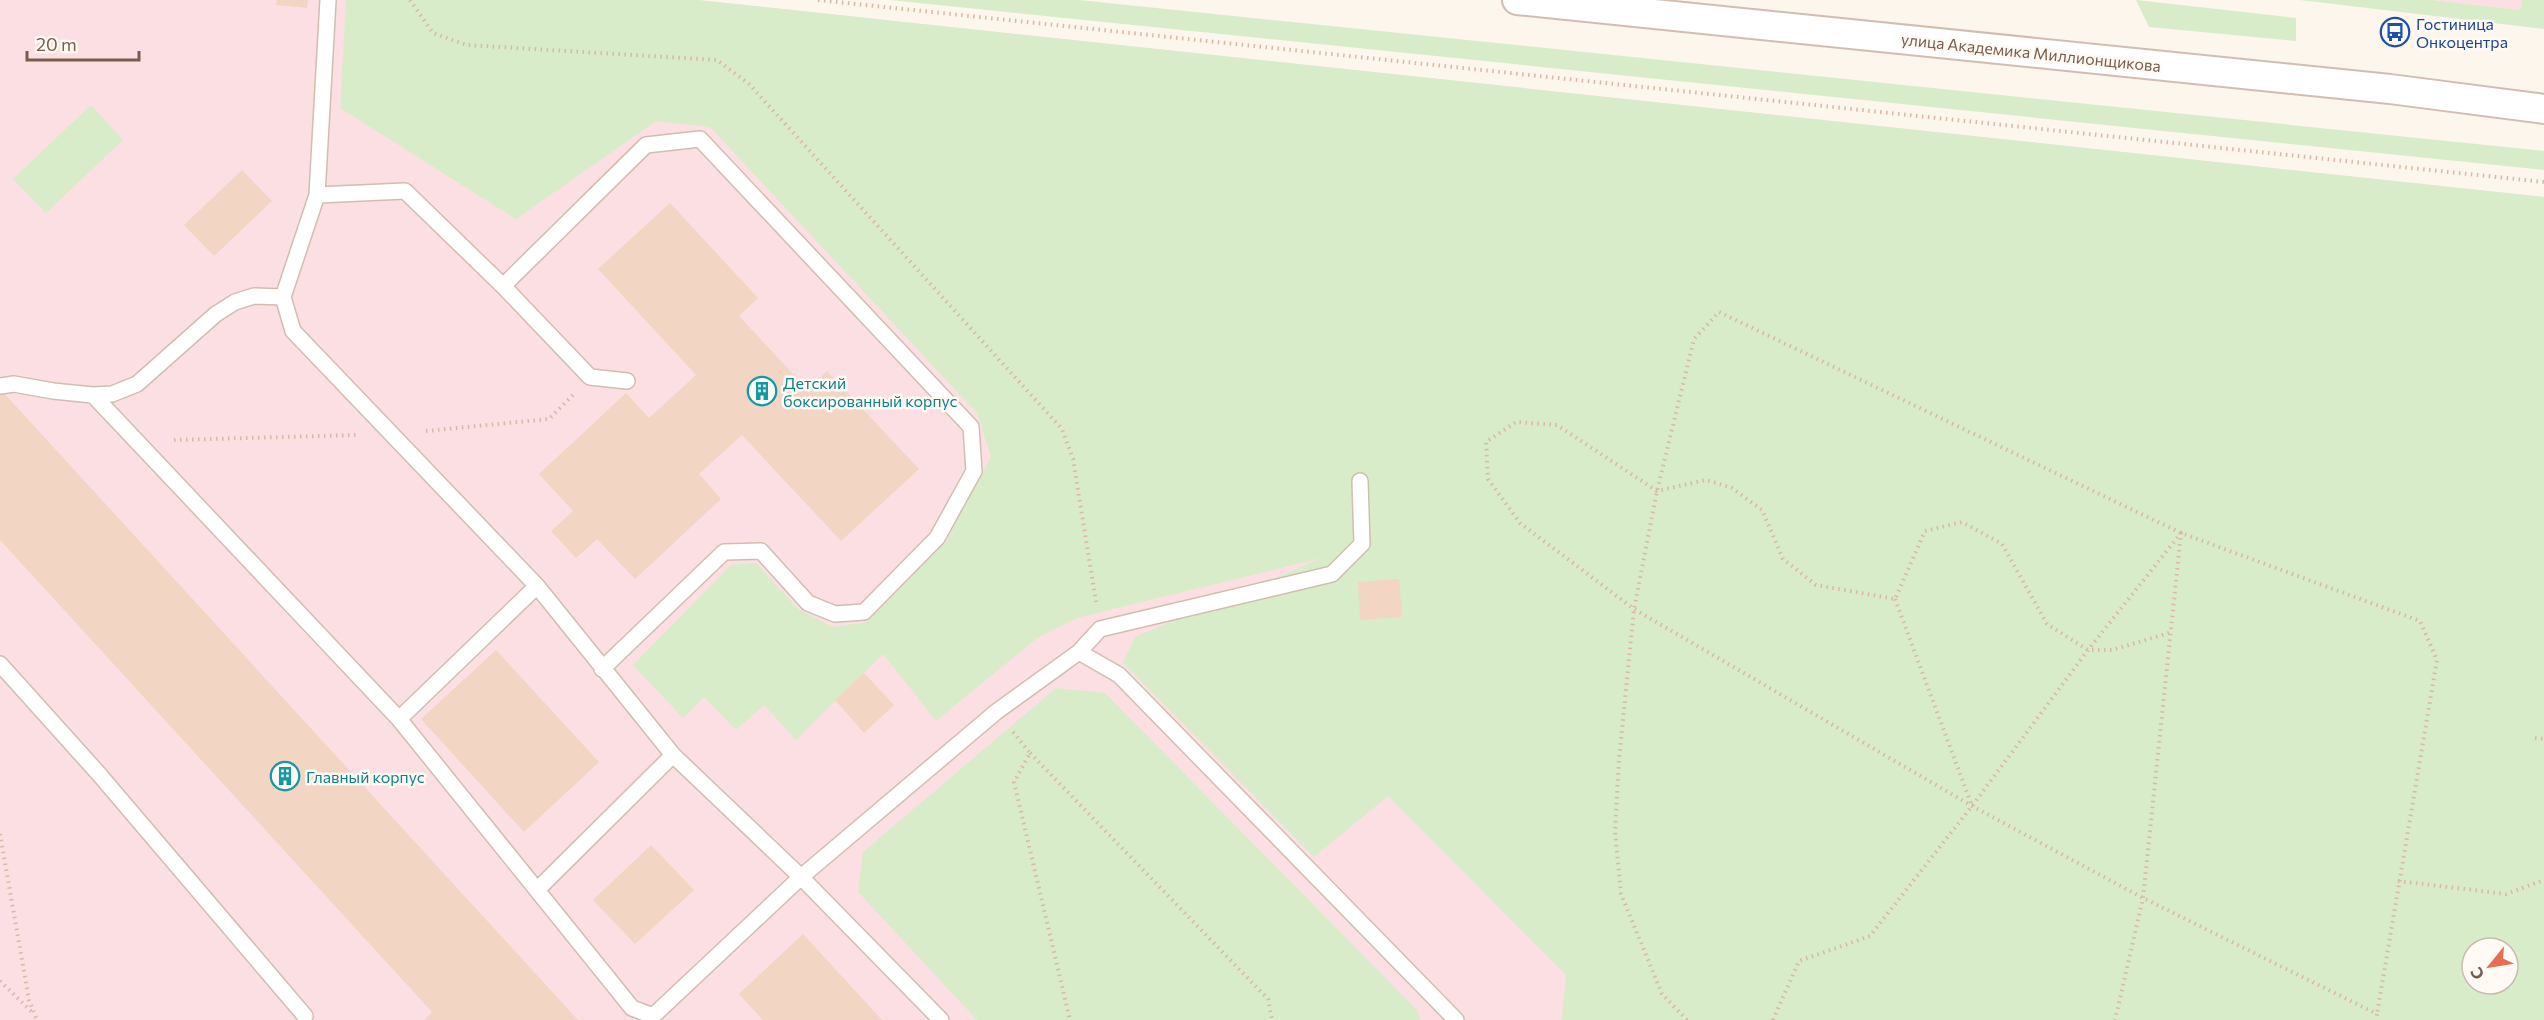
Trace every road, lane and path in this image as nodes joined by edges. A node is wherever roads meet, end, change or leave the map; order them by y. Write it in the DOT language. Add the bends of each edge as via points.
graph roads {
  1 [pos="328,0"];
  2 [pos="818,0"];
  3 [pos="1517,0"];
  4 [pos="2544,109"];
  5 [pos="2544,182"];
  6 [pos="316,195"];
  7 [pos="503,286"];
  8 [pos="283,297"];
  9 [pos="627,381"];
  10 [pos="0,386"];
  11 [pos="93,395"];
  12 [pos="1360,481"];
  13 [pos="1657,491"];
  14 [pos="2181,533"];
  15 [pos="537,586"];
  16 [pos="1894,599"];
  17 [pos="1634,609"];
  18 [pos="2169,633"];
  19 [pos="2088,650"];
  20 [pos="1079,652"];
  21 [pos="0,664"];
  22 [pos="602,669"];
  23 [pos="996,712"];
  24 [pos="399,719"];
  25 [pos="2535,738"];
  26 [pos="2544,740"];
  27 [pos="1030,753"];
  28 [pos="673,755"];
  29 [pos="1972,806"];
  30 [pos="0,834"];
  31 [pos="801,877"];
  32 [pos="2544,880"];
  33 [pos="2398,881"];
  34 [pos="537,890"];
  35 [pos="2143,898"];
  36 [pos="0,981"];
  37 [pos="33,1013"];
  38 [pos="2377,1014"];
  39 [pos="305,1016"];
  40 [pos="37,1020"];
  41 [pos="941,1020"];
  42 [pos="1070,1020"];
  43 [pos="1272,1020"];
  44 [pos="1456,1020"];
  45 [pos="1687,1020"];
  46 [pos="1773,1020"];
  47 [pos="2115,1020"];
  48 [pos="2376,1020"];
  1 -- 6 [label="lane"];
  2 -- 5 [label="path"];
  3 -- 4 [label="street, улица Академика Миллионщикова" via="2390,89"];
  6 -- 7 [label="lane" via="405,191"];
  6 -- 8 [label="lane"];
  7 -- 9 [label="lane" via="590,377"];
  7 -- 22 [label="lane" via="646,145 700,139 971,427 974,471 938,538 864,612 835,614 808,603 761,551 724,552"];
  8 -- 11 [label="lane" via="254,296 235,302 137,384 112,394"];
  8 -- 15 [label="lane" via="293,331"];
  10 -- 11 [label="lane" via="14,384"];
  11 -- 24 [label="lane"];
  12 -- 20 [label="lane" via="1362,544 1332,574 1100,629"];
  13 -- 14 [label="path" via="1694,339 1719,312"];
  13 -- 16 [label="path" via="1706,480 1732,488 1762,510 1783,559 1816,585"];
  13 -- 17 [label="path"];
  13 -- 17 [label="path" via="1557,425 1516,422 1486,442 1488,479 1520,523"];
  14 -- 18 [label="path"];
  14 -- 19 [label="path"];
  14 -- 33 [label="path" via="2420,621 2437,660"];
  15 -- 22 [label="lane"];
  15 -- 24 [label="lane"];
  16 -- 19 [label="path" via="1925,531 1962,522 2002,544 2047,624"];
  16 -- 29 [label="path"];
  17 -- 29 [label="path"];
  17 -- 45 [label="path" via="1615,831 1621,894 1662,994"];
  18 -- 19 [label="path" via="2112,650"];
  18 -- 35 [label="path"];
  19 -- 29 [label="path"];
  20 -- 23 [label="lane"];
  20 -- 44 [label="lane" via="1119,675"];
  21 -- 39 [label="lane"];
  22 -- 28 [label="lane"];
  23 -- 27 [label="path"];
  23 -- 31 [label="lane"];
  24 -- 34 [label="lane"];
  25 -- 26 [label="path"];
  27 -- 42 [label="path" via="1014,782"];
  27 -- 43 [label="path" via="1268,999"];
  28 -- 31 [label="lane"];
  28 -- 34 [label="lane"];
  29 -- 35 [label="path"];
  29 -- 46 [label="path" via="1870,936 1799,961"];
  30 -- 37 [label="path"];
  31 -- 34 [label="lane" via="653,1016 632,1008"];
  31 -- 41 [label="lane"];
  32 -- 33 [label="path" via="2506,894"];
  33 -- 38 [label="path"];
  35 -- 38 [label="path"];
  35 -- 47 [label="path"];
  36 -- 37 [label="path"];
  37 -- 40 [label="path"];
  38 -- 48 [label="path"];
}
